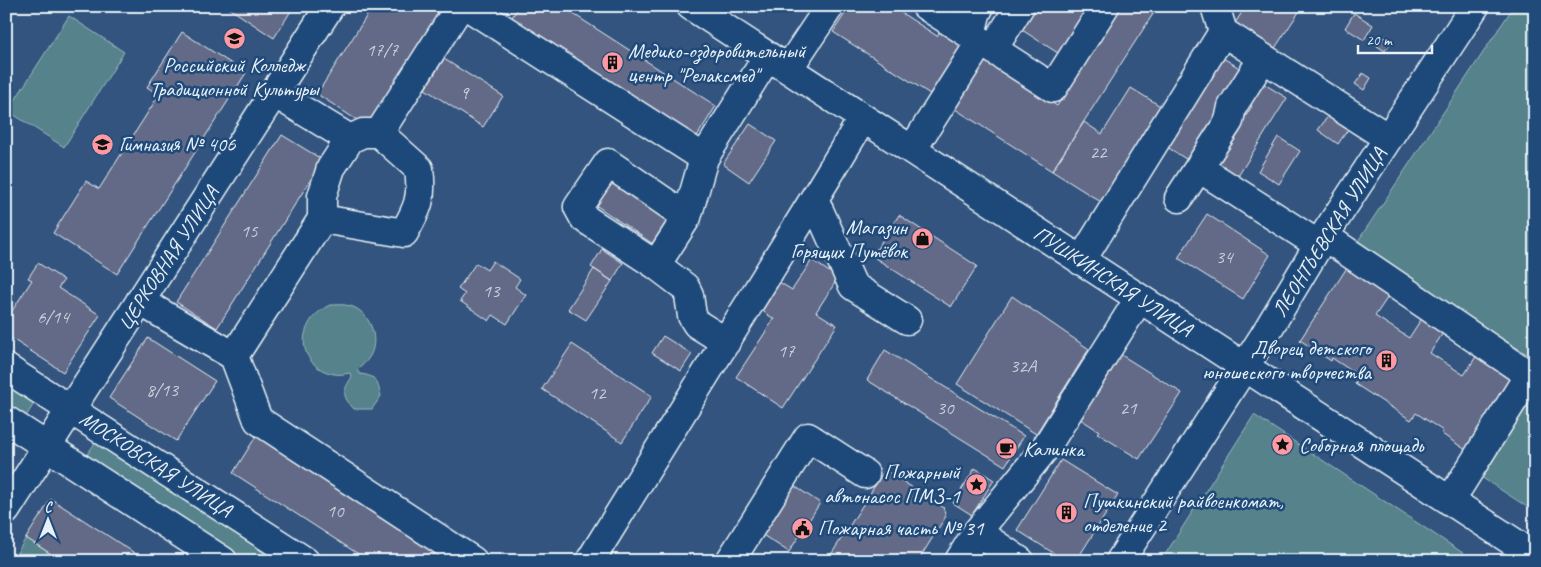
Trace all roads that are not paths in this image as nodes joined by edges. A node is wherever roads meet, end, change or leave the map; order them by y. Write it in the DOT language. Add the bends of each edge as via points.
graph roads {
  1 [pos="330,6"];
  2 [pos="460,6"];
  3 [pos="467,6"];
  4 [pos="691,6"];
  5 [pos="830,6"];
  6 [pos="926,6"];
  7 [pos="980,6"];
  8 [pos="1020,6"];
  9 [pos="1105,6"];
  10 [pos="1215,6"];
  11 [pos="1475,6"];
  12 [pos="1222,32"];
  13 [pos="982,42"];
  14 [pos="1263,58"];
  15 [pos="778,63"];
  16 [pos="274,93"];
  17 [pos="863,118"];
  18 [pos="379,132"];
  19 [pos="1388,138"];
  20 [pos="350,139"];
  21 [pos="912,150"];
  22 [pos="704,158"];
  23 [pos="1199,168"];
  24 [pos="1180,198"];
  25 [pos="814,199"];
  26 [pos="688,217"];
  27 [pos="322,219"];
  28 [pos="1321,240"];
  29 [pos="1081,261"];
  30 [pos="656,265"];
  31 [pos="1140,299"];
  32 [pos="140,302"];
  33 [pos="907,320"];
  34 [pos="726,342"];
  35 [pos="234,356"];
  36 [pos="6,368"];
  37 [pos="1244,368"];
  38 [pos="71,410"];
  39 [pos="6,420"];
  40 [pos="47,447"];
  41 [pos="865,474"];
  42 [pos="1450,501"];
  43 [pos="6,510"];
  44 [pos="977,532"];
  45 [pos="1535,556"];
  46 [pos="223,561"];
  47 [pos="305,561"];
  48 [pos="473,561"];
  49 [pos="590,561"];
  50 [pos="730,561"];
  51 [pos="958,561"];
  52 [pos="1020,561"];
  53 [pos="1120,561"];
  1 -- 16 [label="street, ЦЕРКОВНАЯ УЛИЦА"];
  2 -- 18 [label="street"];
  3 -- 22 [label="street"];
  4 -- 15 [label="street, ПУШКИНСКАЯ УЛИЦА"];
  5 -- 15 [label="street"];
  6 -- 13 [label="street"];
  7 -- 13 [label="street" via="976,14"];
  8 -- 13 [label="street"];
  9 -- 13 [label="street" via="1053,88"];
  10 -- 12 [label="street"];
  11 -- 19 [label="street, ЛЕОНТЬЕВСКАЯ УЛИЦА"];
  12 -- 14 [label="street"];
  12 -- 29 [label="street"];
  13 -- 21 [label="street"];
  14 -- 19 [label="street"];
  14 -- 23 [label="street"];
  15 -- 17 [label="street, ПУШКИНСКАЯ УЛИЦА"];
  15 -- 22 [label="street"];
  16 -- 20 [label="street"];
  16 -- 32 [label="street, ЦЕРКОВНАЯ УЛИЦА"];
  17 -- 21 [label="street, ПУШКИНСКАЯ УЛИЦА"];
  17 -- 25 [label="street"];
  18 -- 20 [label="street" via="363,132"];
  18 -- 27 [label="street" via="419,169 420,198 404,233"];
  19 -- 28 [label="street, ЛЕОНТЬЕВСКАЯ УЛИЦА"];
  20 -- 27 [label="street" via="331,168 322,196"];
  21 -- 29 [label="street, ПУШКИНСКАЯ УЛИЦА"];
  22 -- 26 [label="street"];
  23 -- 24 [label="street"];
  23 -- 28 [label="street"];
  25 -- 33 [label="street" via="853,286"];
  25 -- 34 [label="street"];
  26 -- 30 [label="street"];
  26 -- 30 [label="street" via="608,163 578,207 584,218"];
  27 -- 35 [label="street"];
  28 -- 37 [label="street, ЛЕОНТЬЕВСКАЯ УЛИЦА"];
  28 -- 42 [label="street" via="1529,374"];
  29 -- 31 [label="street, ПУШКИНСКАЯ УЛИЦА"];
  30 -- 34 [label="street" via="685,287 697,324"];
  31 -- 37 [label="street, ПУШКИНСКАЯ УЛИЦА"];
  31 -- 44 [label="street" via="1046,447"];
  32 -- 35 [label="street"];
  32 -- 38 [label="street, ЦЕРКОВНАЯ УЛИЦА"];
  34 -- 49 [label="street"];
  35 -- 48 [label="street" via="258,420"];
  36 -- 38 [label="street, МОСКОВСКАЯ УЛИЦА"];
  37 -- 42 [label="street, ПУШКИНСКАЯ УЛИЦА"];
  37 -- 53 [label="street, ЛЕОНТЬЕВСКАЯ УЛИЦА"];
  38 -- 40 [label="street, ЦЕРКОВНАЯ УЛИЦА"];
  38 -- 47 [label="street, МОСКОВСКАЯ УЛИЦА"];
  39 -- 40 [label="street"];
  40 -- 43 [label="street, ЦЕРКОВНАЯ УЛИЦА"];
  40 -- 46 [label="street"];
  41 -- 50 [label="street" via="808,437"];
  42 -- 45 [label="street, ПУШКИНСКАЯ УЛИЦА"];
  44 -- 51 [label="street"];
  44 -- 52 [label="street"];
}
